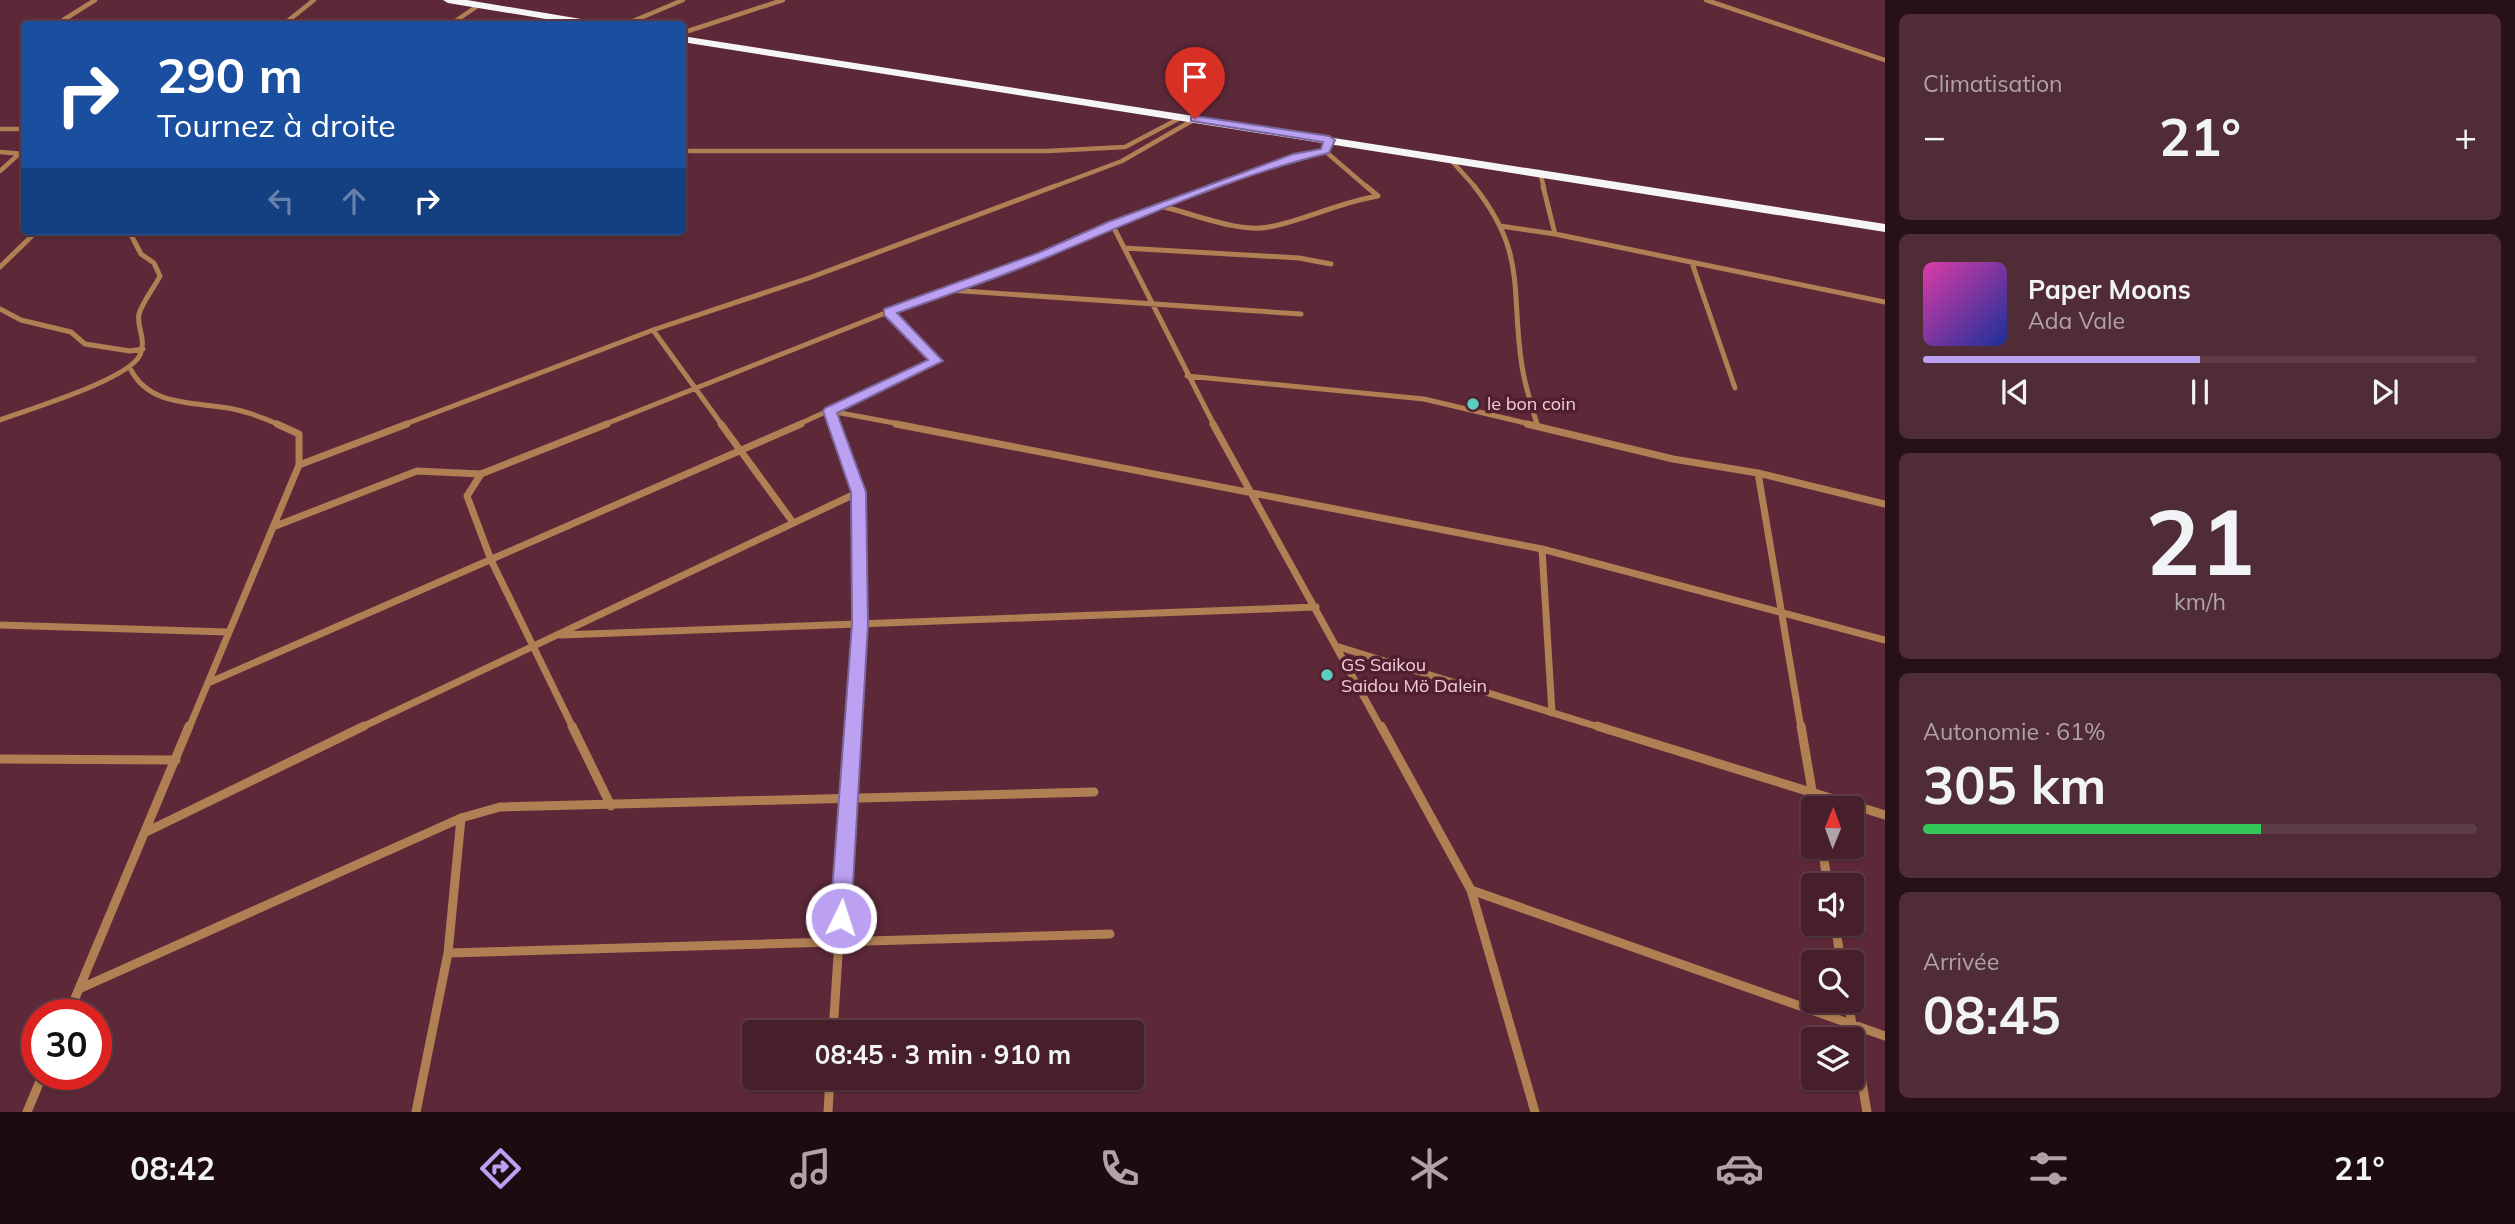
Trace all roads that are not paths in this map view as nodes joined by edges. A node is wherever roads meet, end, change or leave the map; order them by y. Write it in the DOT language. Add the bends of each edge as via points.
graph roads {
  1 [pos="95,0"];
  2 [pos="314,0"];
  3 [pos="448,0"];
  4 [pos="682,0"];
  5 [pos="783,0"];
  6 [pos="1706,0"];
  7 [pos="476,3"];
  8 [pos="62,21"];
  9 [pos="288,21"];
  10 [pos="455,21"];
  11 [pos="576,21"];
  12 [pos="633,21"];
  13 [pos="686,32"];
  14 [pos="686,40"];
  15 [pos="1885,60"];
  16 [pos="1189,118"];
  17 [pos="21,129"];
  18 [pos="0,130"];
  19 [pos="1327,145"];
  20 [pos="686,150"];
  21 [pos="0,152"];
  22 [pos="21,154"];
  23 [pos="21,155"];
  24 [pos="1450,158"];
  25 [pos="0,171"];
  26 [pos="1540,172"];
  27 [pos="1163,207"];
  28 [pos="1112,224"];
  29 [pos="1500,226"];
  30 [pos="1885,228"];
  31 [pos="1555,234"];
  32 [pos="33,235"];
  33 [pos="131,235"];
  34 [pos="1124,248"];
  35 [pos="1692,262"];
  36 [pos="1331,264"];
  37 [pos="0,267"];
  38 [pos="943,290"];
  39 [pos="1885,302"];
  40 [pos="1152,304"];
  41 [pos="0,309"];
  42 [pos="889,312"];
  43 [pos="1301,314"];
  44 [pos="653,330"];
  45 [pos="143,349"];
  46 [pos="131,370"];
  47 [pos="1187,376"];
  48 [pos="1735,388"];
  49 [pos="694,389"];
  50 [pos="830,411"];
  51 [pos="0,420"];
  52 [pos="1536,424"];
  53 [pos="740,451"];
  54 [pos="299,464"];
  55 [pos="1758,473"];
  56 [pos="481,474"];
  57 [pos="859,492"];
  58 [pos="1252,492"];
  59 [pos="1885,505"];
  60 [pos="792,521"];
  61 [pos="273,527"];
  62 [pos="1542,549"];
  63 [pos="491,559"];
  64 [pos="1316,607"];
  65 [pos="1782,612"];
  66 [pos="860,624"];
  67 [pos="0,625"];
  68 [pos="227,632"];
  69 [pos="556,635"];
  70 [pos="1885,640"];
  71 [pos="531,645"];
  72 [pos="1338,647"];
  73 [pos="208,682"];
  74 [pos="1552,713"];
  75 [pos="0,758"];
  76 [pos="176,760"];
  77 [pos="1094,792"];
  78 [pos="1812,793"];
  79 [pos="1813,796"];
  80 [pos="848,798"];
  81 [pos="611,806"];
  82 [pos="1885,815"];
  83 [pos="461,818"];
  84 [pos="146,832"];
  85 [pos="1471,890"];
  86 [pos="1110,934"];
  87 [pos="839,942"];
  88 [pos="448,953"];
  89 [pos="79,989"];
  90 [pos="75,999"];
  91 [pos="1850,1013"];
  92 [pos="834,1020"];
  93 [pos="1852,1024"];
  94 [pos="1885,1036"];
  95 [pos="36,1090"];
  96 [pos="829,1090"];
  97 [pos="27,1112"];
  98 [pos="416,1112"];
  99 [pos="828,1112"];
  100 [pos="1535,1112"];
  101 [pos="1867,1112"];
  1 -- 8 [label="street"];
  2 -- 9 [label="street"];
  3 -- 7 [label="highway"];
  4 -- 12 [label="street"];
  5 -- 13 [label="street"];
  6 -- 15 [label="street"];
  7 -- 10 [label="street"];
  7 -- 11 [label="highway"];
  14 -- 16 [label="highway"];
  16 -- 19 [label="highway"];
  16 -- 20 [label="street" via="1125,147"];
  16 -- 44 [label="street" via="1122,161 809,278"];
  17 -- 18 [label="street"];
  19 -- 24 [label="highway"];
  19 -- 27 [label="street"];
  19 -- 27 [label="street" via="1378,196 1351,200 1269,227 1248,228"];
  21 -- 22 [label="street"];
  23 -- 25 [label="street"];
  24 -- 26 [label="highway"];
  24 -- 29 [label="street"];
  26 -- 30 [label="highway"];
  26 -- 31 [label="street"];
  27 -- 28 [label="street"];
  28 -- 34 [label="street"];
  28 -- 38 [label="street" via="1042,256"];
  29 -- 31 [label="street"];
  29 -- 52 [label="street" via="1514,262 1519,348"];
  31 -- 35 [label="street"];
  32 -- 37 [label="street"];
  33 -- 45 [label="street" via="160,276 138,316 145,334"];
  34 -- 36 [label="street" via="1299,258"];
  34 -- 40 [label="street"];
  35 -- 39 [label="street"];
  35 -- 48 [label="street"];
  38 -- 40 [label="street"];
  38 -- 42 [label="street"];
  40 -- 43 [label="street"];
  40 -- 47 [label="street"];
  41 -- 45 [label="street" via="21,320 71,332 85,344"];
  42 -- 49 [label="street"];
  42 -- 50 [label="street" via="937,361"];
  44 -- 49 [label="street"];
  44 -- 54 [label="street"];
  45 -- 46 [label="street"];
  46 -- 51 [label="street"];
  46 -- 54 [label="street" via="143,390 156,397 244,411 299,434"];
  47 -- 52 [label="street" via="1413,397"];
  47 -- 58 [label="street"];
  49 -- 53 [label="street"];
  49 -- 56 [label="street"];
  50 -- 53 [label="street"];
  50 -- 57 [label="street"];
  50 -- 58 [label="street"];
  52 -- 55 [label="street" via="1673,459"];
  53 -- 60 [label="street"];
  53 -- 63 [label="street"];
  54 -- 61 [label="street"];
  55 -- 59 [label="street"];
  55 -- 65 [label="street"];
  56 -- 61 [label="street" via="417,471"];
  56 -- 63 [label="street" via="467,495"];
  57 -- 60 [label="street"];
  57 -- 66 [label="street"];
  58 -- 62 [label="street"];
  58 -- 64 [label="street"];
  60 -- 69 [label="street"];
  61 -- 68 [label="street"];
  62 -- 65 [label="street"];
  62 -- 74 [label="street"];
  63 -- 71 [label="street"];
  63 -- 73 [label="street"];
  64 -- 66 [label="street"];
  64 -- 72 [label="street"];
  65 -- 70 [label="street"];
  65 -- 78 [label="street"];
  66 -- 69 [label="street"];
  66 -- 80 [label="street"];
  67 -- 68 [label="street"];
  68 -- 73 [label="street"];
  69 -- 71 [label="street"];
  71 -- 81 [label="street"];
  71 -- 84 [label="street"];
  72 -- 74 [label="street"];
  72 -- 85 [label="street"];
  73 -- 76 [label="street"];
  74 -- 78 [label="street"];
  75 -- 76 [label="street"];
  76 -- 84 [label="street"];
  77 -- 80 [label="street"];
  78 -- 79 [label="street"];
  78 -- 82 [label="street"];
  80 -- 81 [label="street"];
  80 -- 87 [label="street"];
  81 -- 83 [label="street" via="500,807"];
  83 -- 88 [label="street"];
  83 -- 89 [label="street"];
  84 -- 89 [label="street"];
  85 -- 93 [label="street"];
  85 -- 100 [label="street"];
  86 -- 87 [label="street"];
  87 -- 88 [label="street"];
  87 -- 92 [label="street"];
  88 -- 98 [label="street"];
  89 -- 90 [label="street"];
  91 -- 93 [label="street"];
  93 -- 94 [label="street"];
  93 -- 101 [label="street"];
  95 -- 97 [label="street"];
  96 -- 99 [label="street"];
}
